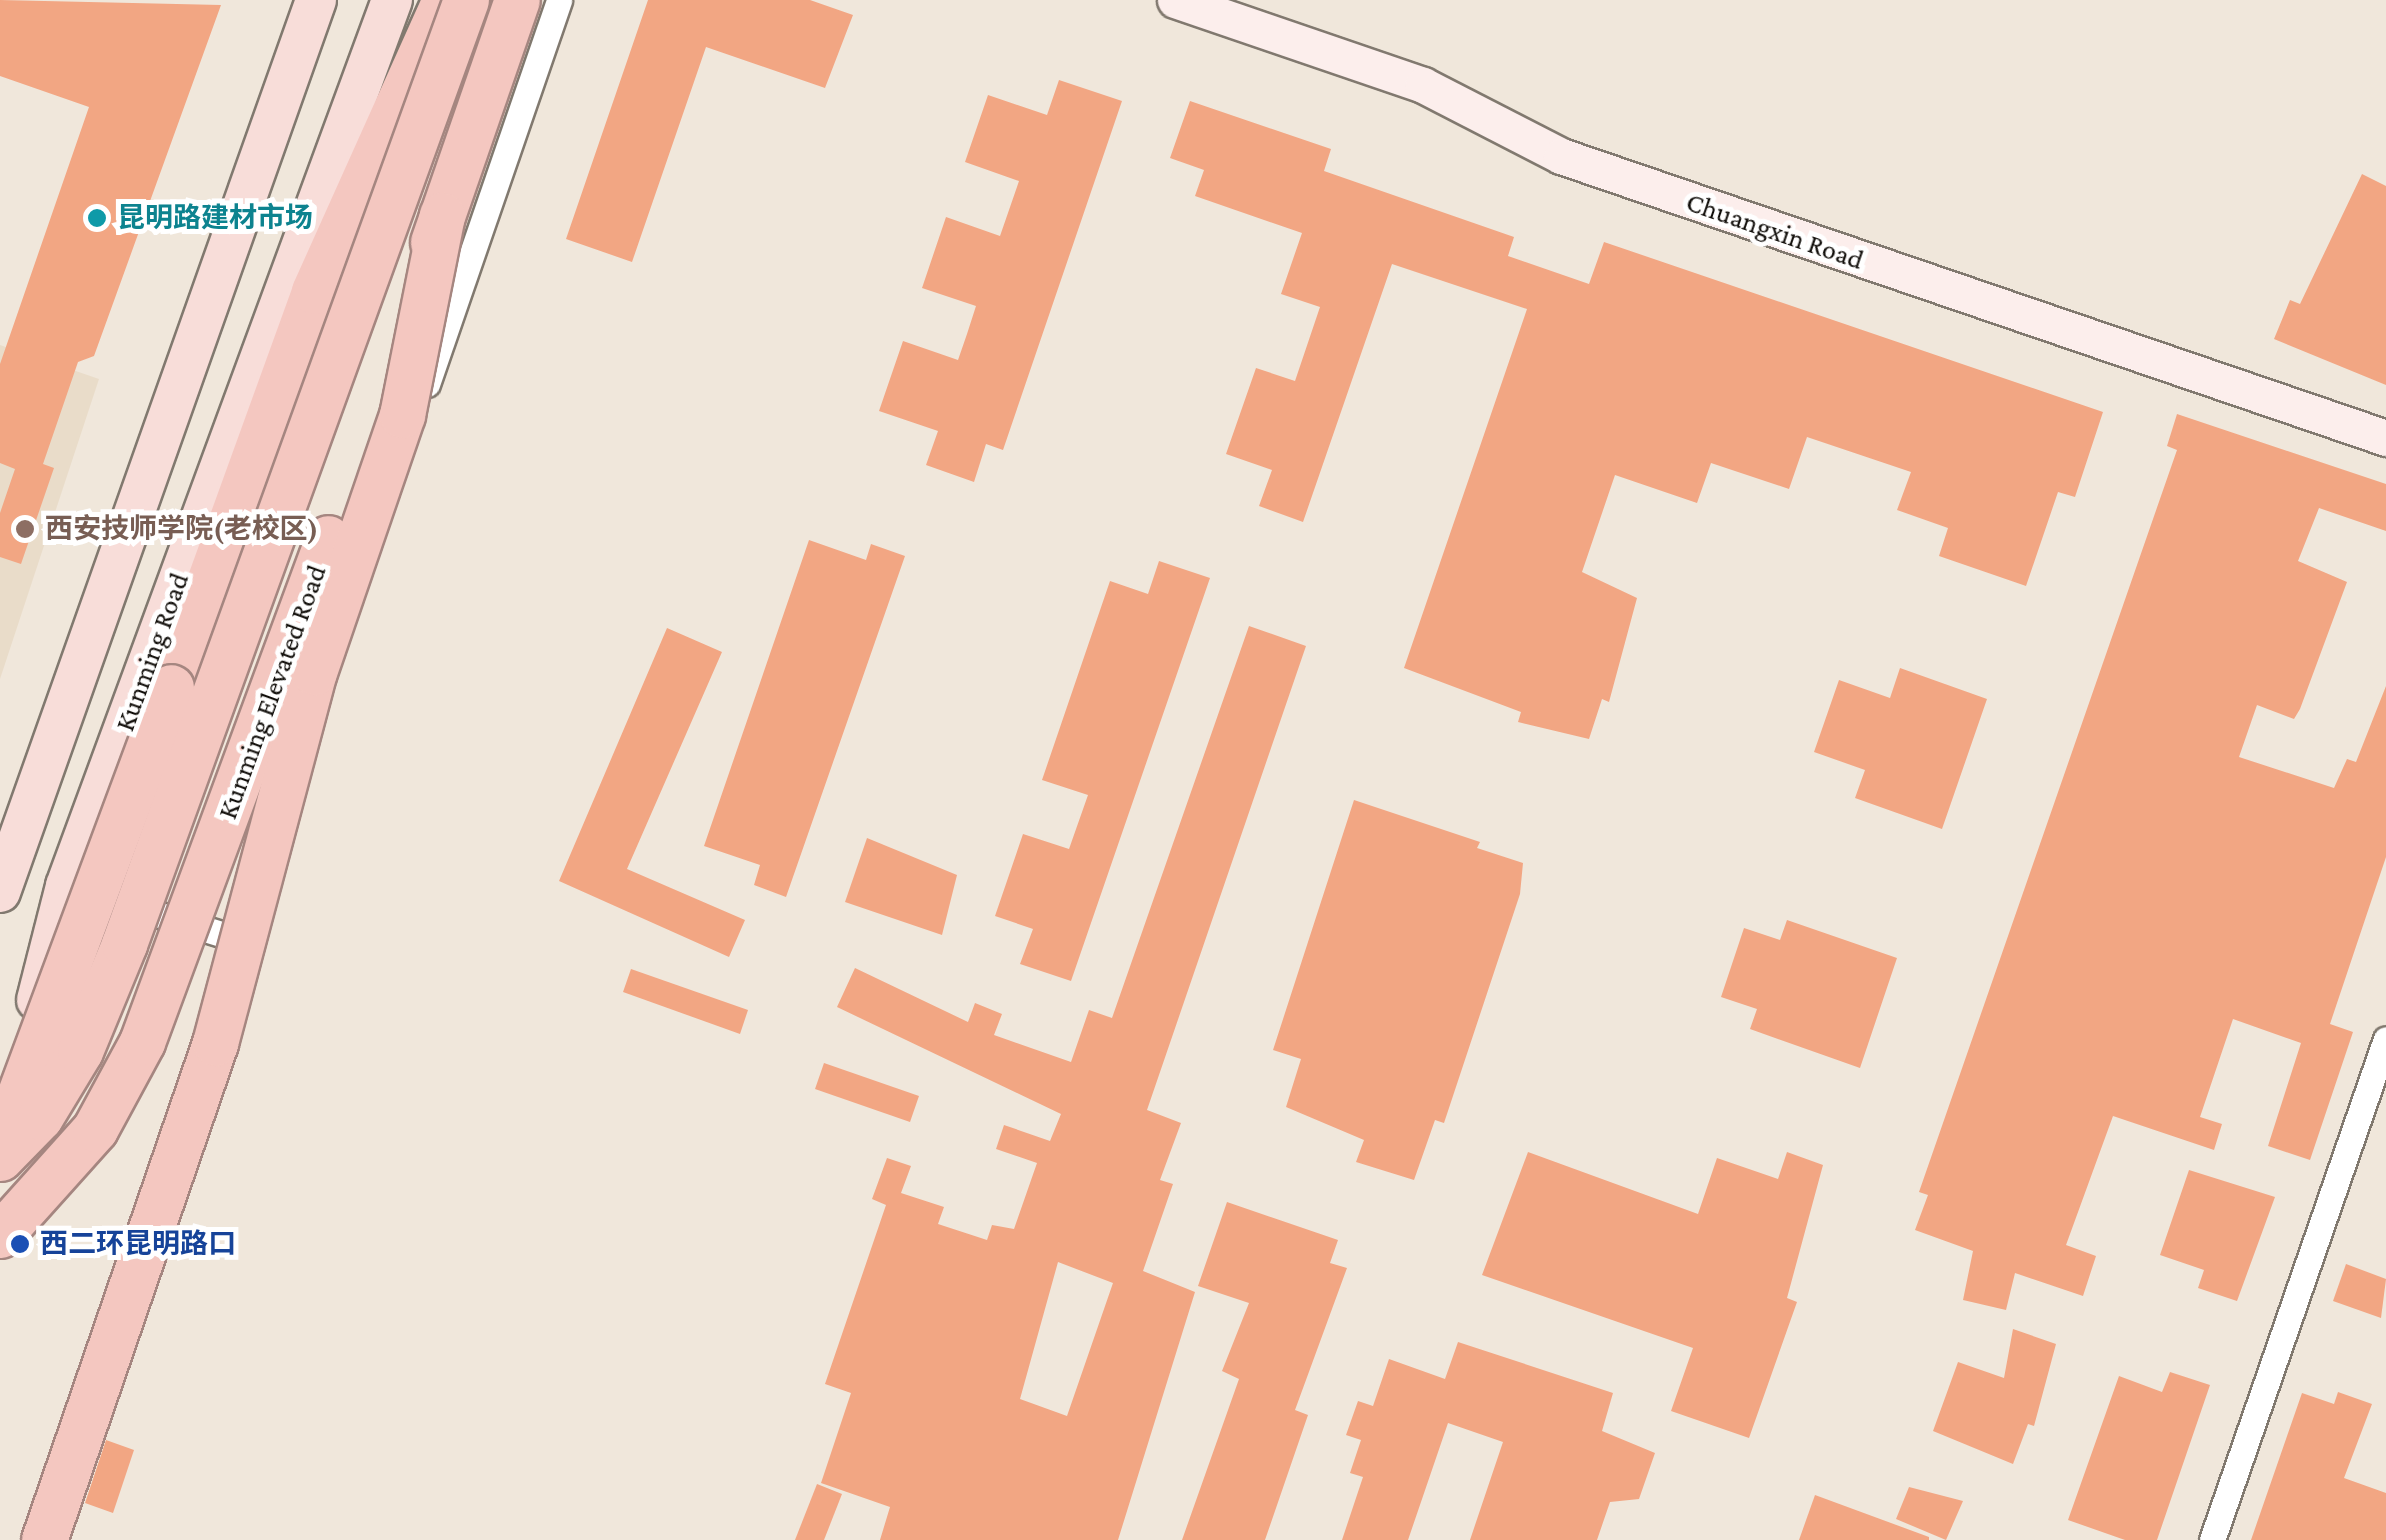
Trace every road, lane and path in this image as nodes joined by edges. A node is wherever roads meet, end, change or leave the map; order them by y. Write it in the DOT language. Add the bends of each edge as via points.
graph roads {
  1 [pos="316,0"];
  2 [pos="392,0"];
  3 [pos="444,0"];
  4 [pos="466,0"];
  5 [pos="517,0"];
  6 [pos="559,0"];
  7 [pos="1175,0"];
  8 [pos="442,215"];
  9 [pos="2386,438"];
  10 [pos="66,886"];
  11 [pos="0,892"];
  12 [pos="236,938"];
  13 [pos="2386,1039"];
  14 [pos="0,1145"];
  15 [pos="0,1158"];
  16 [pos="0,1235"];
  17 [pos="104,1366"];
  18 [pos="36,1540"];
  19 [pos="44,1540"];
  20 [pos="73,1540"];
  21 [pos="2212,1540"];
  1 -- 11 [label="main road"];
  2 -- 10 [label="main road, Kunming Road"];
  3 -- 14 [label="highway, bridge" via="314,290"];
  4 -- 15 [label="highway, Kunming Elevated Road, bridge" via="124,944 80,1051 40,1117"];
  5 -- 8 [label="highway, Kunming Elevated Road, bridge"];
  6 -- 12 [label="street"];
  7 -- 9 [label="street, Chuangxin Road" via="1423,85 1562,156"];
  8 -- 16 [label="highway, Kunming Elevated Road, bridge" via="142,1042 95,1129"];
  8 -- 17 [label="highway, bridge" via="402,415 314,672 215,1044"];
  10 -- 12 [label="street"];
  10 -- 14 [label="main road, Kunming Road"];
  12 -- 18 [label="street"];
  13 -- 21 [label="street"];
  17 -- 19 [label="highway, bridge"];
  17 -- 20 [label="highway, bridge"];
}
